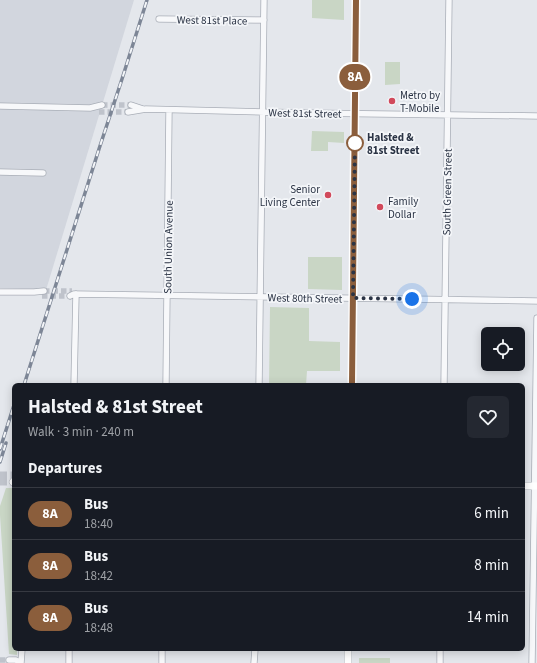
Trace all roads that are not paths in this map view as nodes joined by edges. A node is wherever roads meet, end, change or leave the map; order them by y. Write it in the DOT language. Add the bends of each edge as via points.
graph roads {
  1 [pos="264,0"];
  2 [pos="356,0"];
  3 [pos="449,0"];
  4 [pos="159,19"];
  5 [pos="264,20"];
  6 [pos="102,104"];
  7 [pos="131,105"];
  8 [pos="0,106"];
  9 [pos="90,108"];
  10 [pos="146,109"];
  11 [pos="169,110"];
  12 [pos="99,112"];
  13 [pos="128,112"];
  14 [pos="263,112"];
  15 [pos="355,113"];
  16 [pos="448,115"];
  17 [pos="537,116"];
  18 [pos="0,172"];
  19 [pos="43,173"];
  20 [pos="0,292"];
  21 [pos="43,293"];
  22 [pos="167,296"];
  23 [pos="260,297"];
  24 [pos="353,298"];
  25 [pos="445,300"];
  26 [pos="537,301"];
  27 [pos="537,318"];
  28 [pos="74,383"];
  29 [pos="166,383"];
  30 [pos="259,383"];
  31 [pos="352,383"];
  32 [pos="444,383"];
  33 [pos="525,486"];
  34 [pos="536,486"];
  35 [pos="22,651"];
  36 [pos="69,651"];
  37 [pos="162,651"];
  38 [pos="255,651"];
  39 [pos="348,651"];
  40 [pos="440,651"];
  41 [pos="9,660"];
  42 [pos="21,663"];
  43 [pos="69,663"];
  44 [pos="162,663"];
  45 [pos="254,663"];
  46 [pos="348,663"];
  47 [pos="440,663"];
  48 [pos="532,663"];
  1 -- 5 [label="street"];
  2 -- 15 [label="main road"];
  3 -- 16 [label="street, South Green Street"];
  4 -- 5 [label="street, West 81st Place"];
  5 -- 14 [label="street"];
  6 -- 9 [label="street"];
  7 -- 10 [label="street, West 81st Street"];
  8 -- 9 [label="street"];
  9 -- 12 [label="street"];
  10 -- 11 [label="street, West 81st Street"];
  10 -- 13 [label="street, West 81st Street"];
  11 -- 14 [label="street, West 81st Street"];
  11 -- 22 [label="street, South Union Avenue"];
  14 -- 15 [label="street, West 81st Street"];
  14 -- 23 [label="street"];
  15 -- 16 [label="street, West 81st Street"];
  15 -- 24 [label="main road"];
  16 -- 17 [label="street, West 81st Street"];
  16 -- 25 [label="street, South Green Street"];
  18 -- 19 [label="street"];
  20 -- 21 [label="street"];
  22 -- 23 [label="street, West 80th Street"];
  22 -- 28 [label="street, West 80th Street" via="73,294"];
  22 -- 29 [label="street, South Union Avenue"];
  23 -- 24 [label="street, West 80th Street"];
  23 -- 30 [label="street"];
  24 -- 25 [label="street, West 80th Street"];
  24 -- 31 [label="main road"];
  25 -- 26 [label="street, West 80th Street"];
  25 -- 32 [label="street, South Green Street"];
  27 -- 34 [label="street"];
  33 -- 34 [label="main road"];
  34 -- 48 [label="street"];
  35 -- 42 [label="street"];
  36 -- 43 [label="street"];
  37 -- 44 [label="street"];
  38 -- 45 [label="street"];
  39 -- 46 [label="main road"];
  40 -- 47 [label="street"];
  41 -- 42 [label="street"];
}
